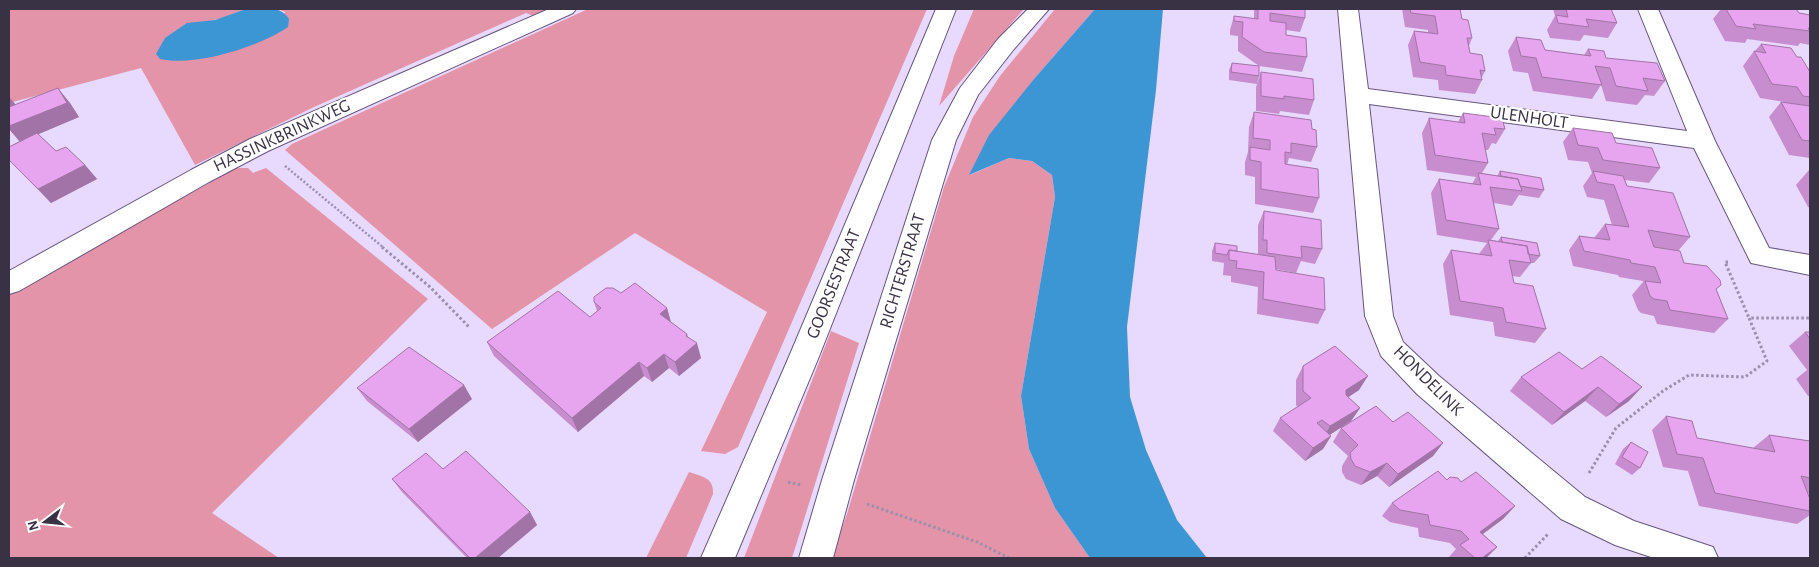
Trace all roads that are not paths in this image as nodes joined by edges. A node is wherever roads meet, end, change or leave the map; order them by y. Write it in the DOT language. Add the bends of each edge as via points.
graph roads {
  1 [pos="566,9"];
  2 [pos="946,9"];
  3 [pos="1039,9"];
  4 [pos="1348,9"];
  5 [pos="1648,9"];
  6 [pos="1356,95"];
  7 [pos="1703,141"];
  8 [pos="1810,265"];
  9 [pos="9,284"];
  10 [pos="718,558"];
  11 [pos="816,558"];
  12 [pos="1701,558"];
  1 -- 9 [label="street, HASSINKBRINKWEG" via="259,145"];
  2 -- 10 [label="street, GOORSESTRAAT"];
  3 -- 11 [label="street, RICHTERSTRAAT" via="1006,44 968,93 944,140"];
  4 -- 6 [label="street, HONDELINK"];
  5 -- 7 [label="street"];
  6 -- 7 [label="street, ULENHOLT"];
  6 -- 12 [label="street, HONDELINK" via="1378,316 1391,348 1428,385 1572,508 1627,534"];
  7 -- 8 [label="street" via="1760,256"];
}
